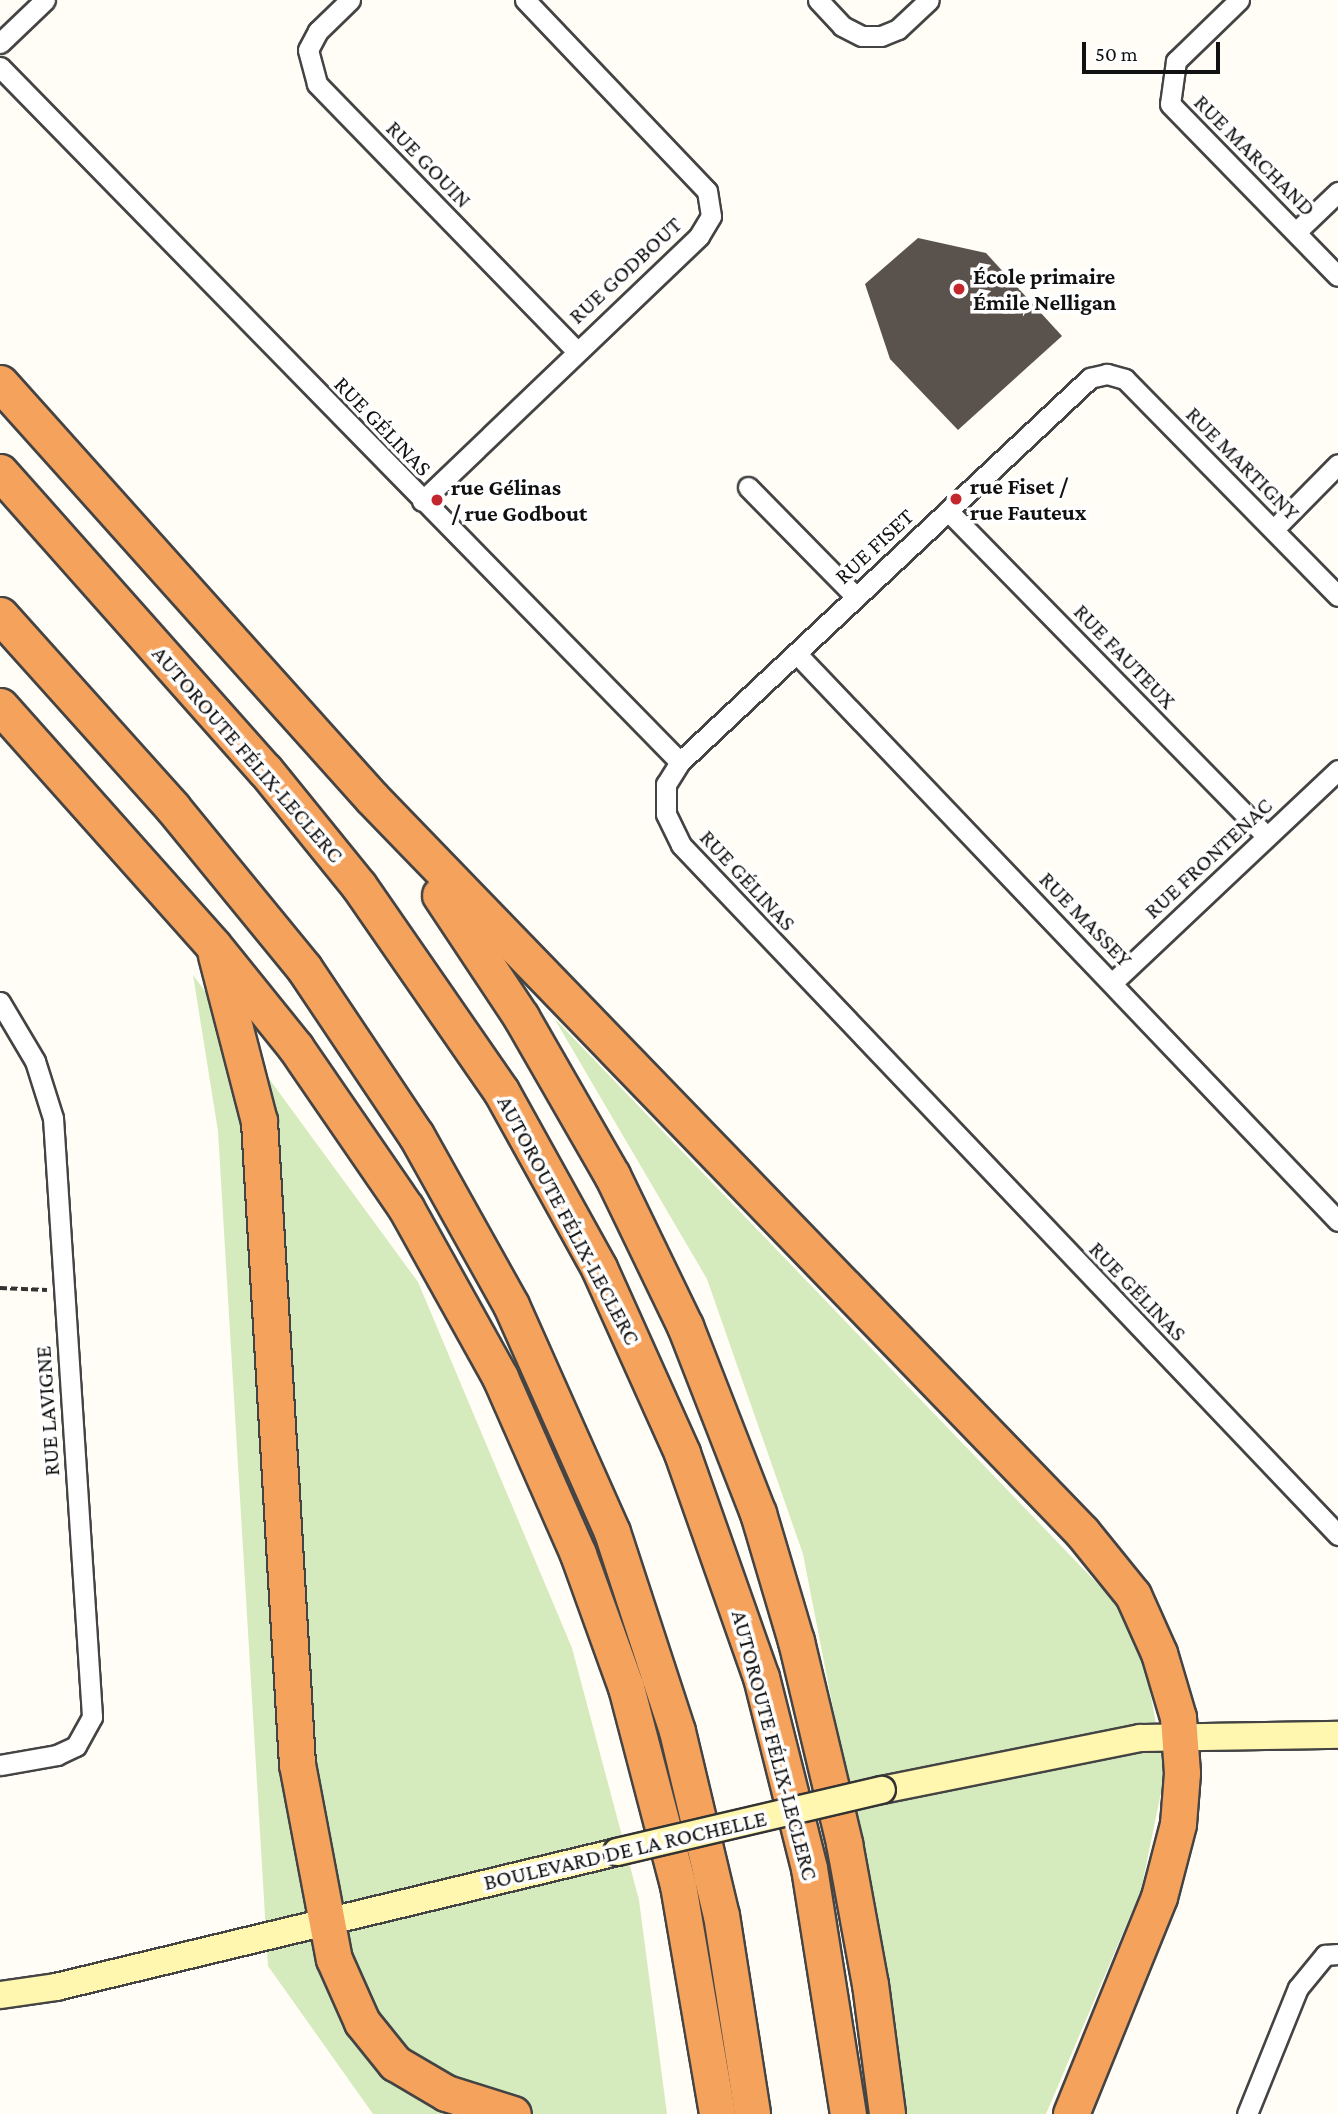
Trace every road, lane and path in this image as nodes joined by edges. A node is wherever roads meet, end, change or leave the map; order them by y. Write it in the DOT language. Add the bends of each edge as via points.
graph roads {
  1 [pos="46,0"];
  2 [pos="350,0"];
  3 [pos="526,0"];
  4 [pos="818,0"];
  5 [pos="929,0"];
  6 [pos="1240,0"];
  7 [pos="0,43"];
  8 [pos="0,67"];
  9 [pos="1338,192"];
  10 [pos="1297,232"];
  11 [pos="1338,275"];
  12 [pos="576,351"];
  13 [pos="1107,374"];
  14 [pos="0,383"];
  15 [pos="1338,464"];
  16 [pos="0,472"];
  17 [pos="748,487"];
  18 [pos="422,501"];
  19 [pos="948,511"];
  20 [pos="1274,529"];
  21 [pos="1338,596"];
  22 [pos="856,597"];
  23 [pos="0,615"];
  24 [pos="796,653"];
  25 [pos="0,706"];
  26 [pos="680,762"];
  27 [pos="1338,770"];
  28 [pos="372,798"];
  29 [pos="1266,836"];
  30 [pos="214,945"];
  31 [pos="1113,982"];
  32 [pos="0,1002"];
  33 [pos="1338,1221"];
  34 [pos="0,1288"];
  35 [pos="64,1289"];
  36 [pos="1338,1535"];
  37 [pos="1338,1734"];
  38 [pos="1180,1735"];
  39 [pos="0,1765"];
  40 [pos="327,1921"];
  41 [pos="1338,1954"];
  42 [pos="0,1995"];
  43 [pos="513,2114"];
  44 [pos="717,2114"];
  45 [pos="752,2114"];
  46 [pos="848,2114"];
  47 [pos="887,2114"];
  48 [pos="1071,2114"];
  49 [pos="1247,2114"];
  1 -- 7 [label="street"];
  2 -- 12 [label="street, RUE GOUIN" via="318,32 308,50 317,84"];
  3 -- 12 [label="street, RUE GODBOUT" via="695,177 712,205 699,236"];
  4 -- 5 [label="street" via="842,26 872,36 898,29"];
  6 -- 10 [label="street, RUE MARCHAND" via="1176,61 1170,104"];
  8 -- 18 [label="street, RUE GÉLINAS"];
  9 -- 10 [label="street"];
  10 -- 11 [label="street, RUE MARCHAND"];
  12 -- 18 [label="street, RUE GODBOUT"];
  13 -- 19 [label="street, RUE FISET" via="1090,378"];
  13 -- 20 [label="street, RUE MARTIGNY" via="1125,379"];
  14 -- 28 [label="highway"];
  15 -- 20 [label="street"];
  16 -- 46 [label="highway, AUTOROUTE FÉLIX-LECLERC" via="265,770 367,895 501,1091 593,1256 682,1453 761,1677 809,1868"];
  17 -- 22 [label="street"];
  18 -- 26 [label="street, RUE GÉLINAS"];
  19 -- 22 [label="street, RUE FISET"];
  19 -- 29 [label="street, RUE FAUTEUX"];
  20 -- 21 [label="street, RUE MARTIGNY"];
  22 -- 24 [label="street, RUE FISET"];
  23 -- 45 [label="highway" via="173,808 304,968 416,1135 511,1304 598,1497 670,1706 724,1926"];
  24 -- 26 [label="street, RUE FISET"];
  24 -- 31 [label="street, RUE MASSEY"];
  25 -- 30 [label="highway"];
  26 -- 36 [label="street, RUE GÉLINAS" via="666,784 666,814 681,845"];
  27 -- 29 [label="street, RUE FRONTENAC"];
  28 -- 38 [label="highway" via="1102,1554 1150,1627 1174,1699"];
  28 -- 47 [label="highway" via="498,981 579,1114 663,1276 720,1412 774,1565 833,1794 866,1960"];
  29 -- 31 [label="street, RUE FRONTENAC"];
  30 -- 40 [label="highway" via="259,1121 297,1764"];
  30 -- 44 [label="highway" via="296,1048 382,1169 453,1290 541,1465 602,1616 654,1785 688,1931"];
  31 -- 33 [label="street, RUE MASSEY"];
  32 -- 35 [label="street, RUE LAVIGNE" via="35,1061 53,1118"];
  34 -- 35 [label="path"];
  35 -- 39 [label="street, RUE LAVIGNE" via="92,1717 76,1746 57,1755"];
  37 -- 38 [label="street, BOULEVARD DE LA ROCHELLE"];
  38 -- 40 [label="street, BOULEVARD DE LA ROCHELLE, bridge" via="1052,1753 882,1790"];
  38 -- 48 [label="highway" via="1178,1824 1170,1864"];
  40 -- 42 [label="street, BOULEVARD DE LA ROCHELLE" via="56,1987"];
  40 -- 43 [label="highway" via="346,1992 383,2051 429,2085"];
  41 -- 49 [label="street" via="1325,1955 1298,1988"];
}
